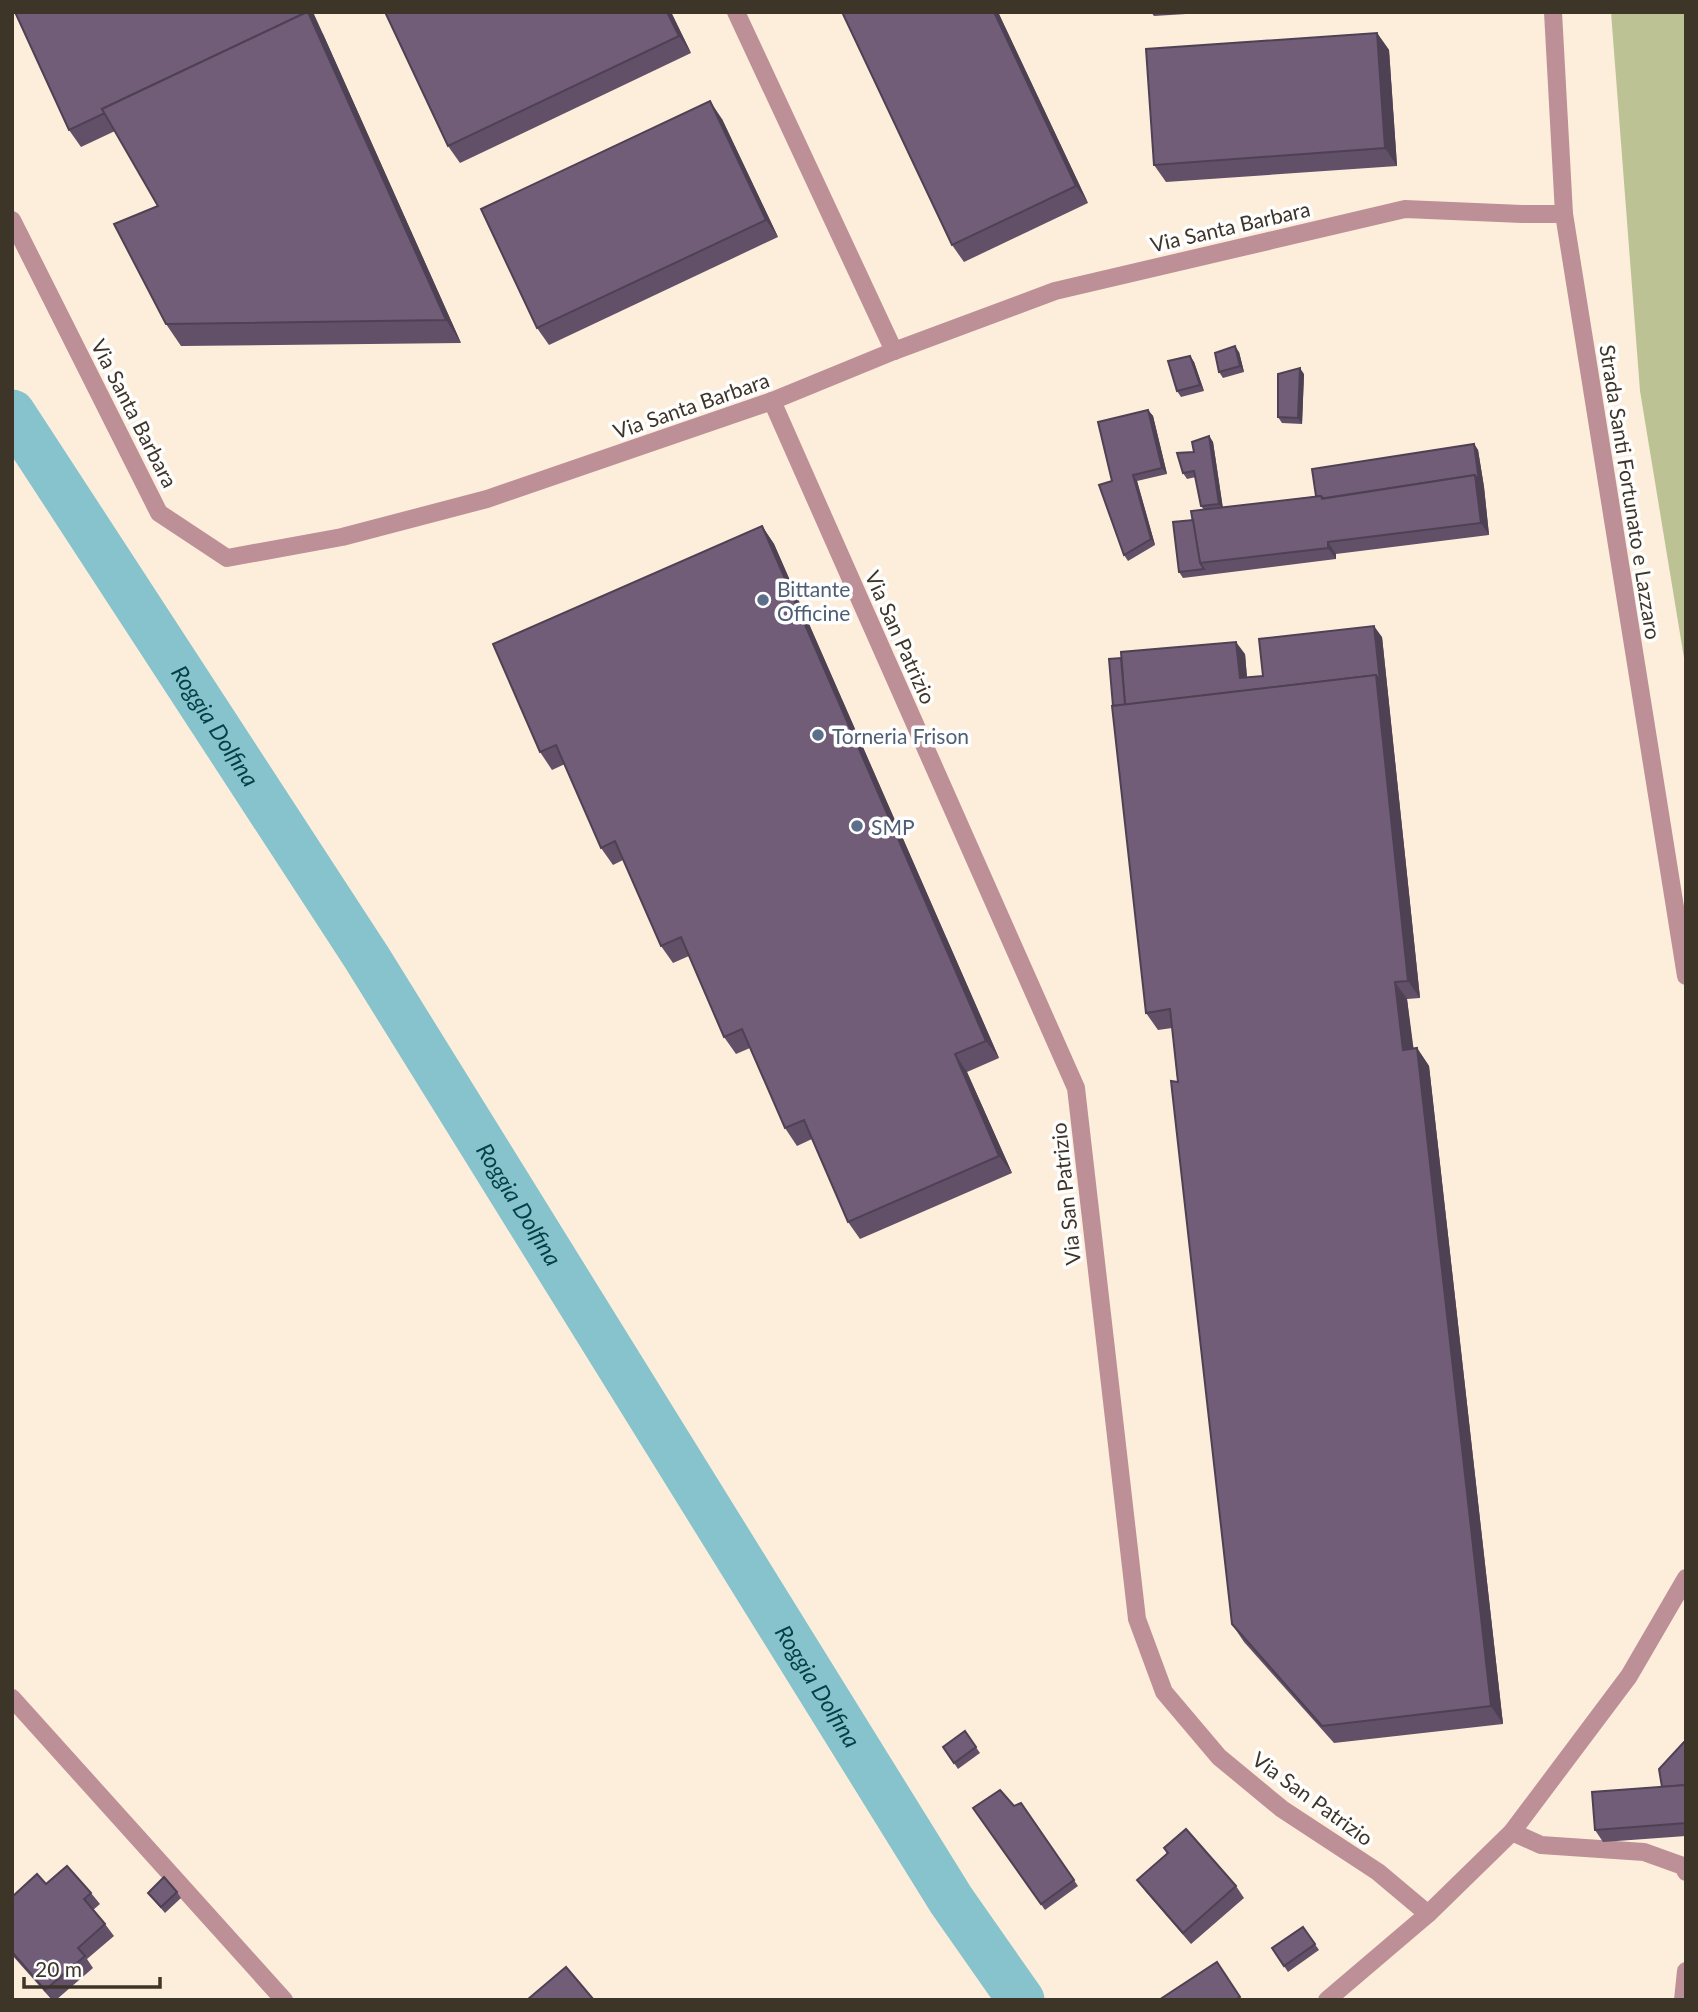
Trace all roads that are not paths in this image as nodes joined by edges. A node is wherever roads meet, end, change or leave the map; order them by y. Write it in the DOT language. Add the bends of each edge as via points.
graph roads {
  1 [pos="736,12"];
  2 [pos="1553,12"];
  3 [pos="1564,214"];
  4 [pos="12,219"];
  5 [pos="894,351"];
  6 [pos="772,401"];
  7 [pos="1686,976"];
  8 [pos="1686,1578"];
  9 [pos="12,1698"];
  10 [pos="1512,1832"];
  11 [pos="1686,1872"];
  12 [pos="1429,1914"];
  13 [pos="1686,1971"];
  14 [pos="284,2000"];
  15 [pos="1327,2000"];
  16 [pos="1683,2000"];
  1 -- 5 [label="street"];
  2 -- 3 [label="street, Strada Santi Fortunato e Lazzaro"];
  3 -- 5 [label="street, Via Santa Barbara" via="1405,209 1055,291"];
  3 -- 7 [label="street, Strada Santi Fortunato e Lazzaro"];
  4 -- 6 [label="street, Via Santa Barbara" via="159,513 227,558 342,537 487,499"];
  5 -- 6 [label="street, Via Santa Barbara"];
  6 -- 12 [label="street, Via San Patrizio" via="1076,1088 1137,1619 1164,1692 1219,1757 1282,1809 1378,1872"];
  8 -- 10 [label="street" via="1629,1676"];
  9 -- 14 [label="street"];
  10 -- 11 [label="street" via="1541,1845 1644,1852 1683,1866"];
  10 -- 12 [label="street"];
  12 -- 15 [label="street"];
  13 -- 16 [label="street"];
}
